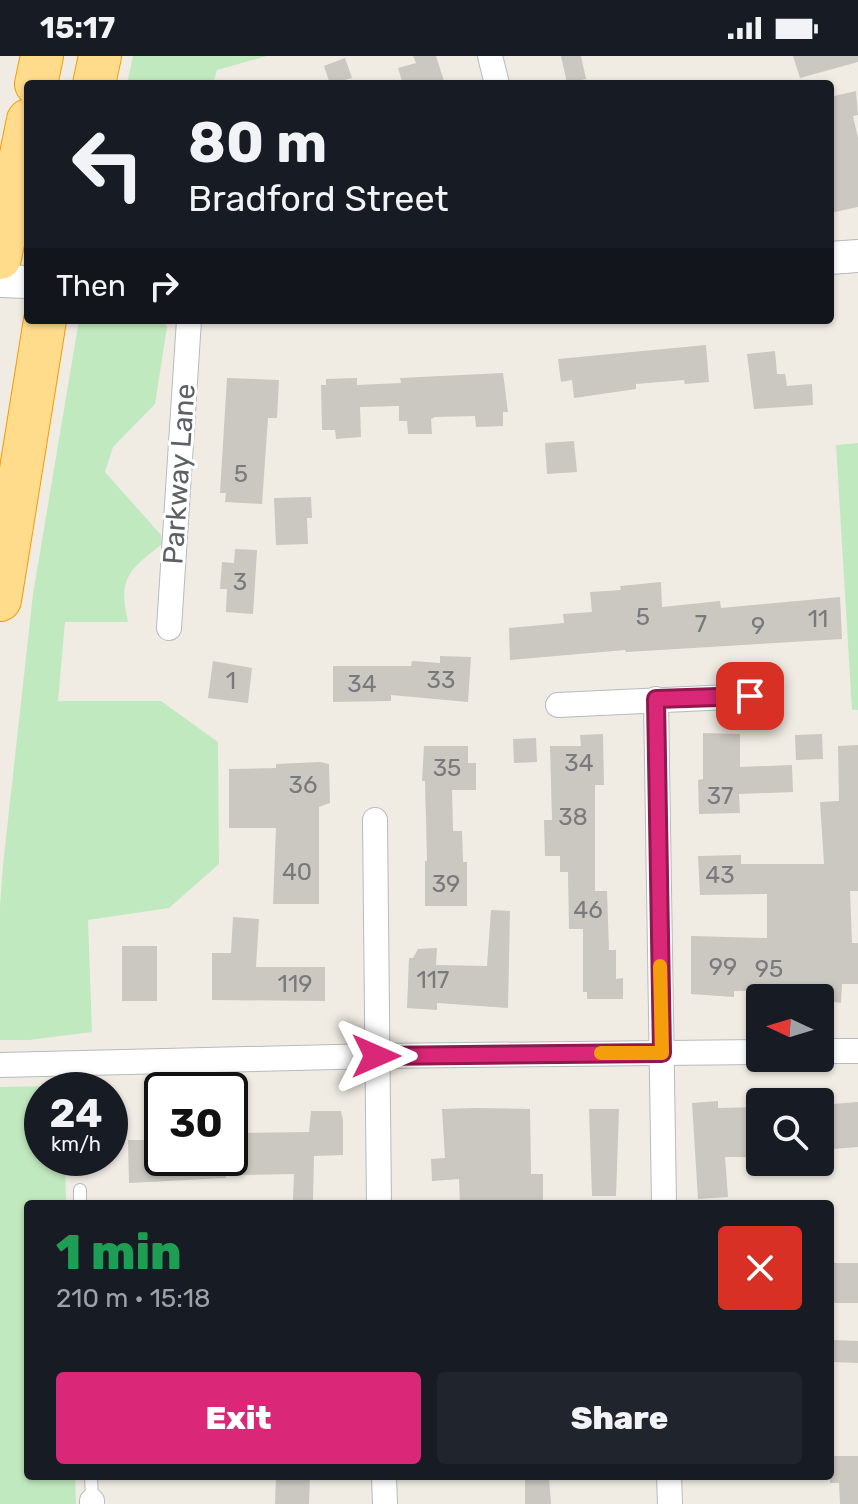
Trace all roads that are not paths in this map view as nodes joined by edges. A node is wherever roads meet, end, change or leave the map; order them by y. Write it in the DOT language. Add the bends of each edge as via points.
graph roads {
  1 [pos="42,56"];
  2 [pos="100,56"];
  3 [pos="490,56"];
  4 [pos="37,80"];
  5 [pos="95,80"];
  6 [pos="496,80"];
  7 [pos="24,140"];
  8 [pos="858,256"];
  9 [pos="0,258"];
  10 [pos="834,258"];
  11 [pos="0,281"];
  12 [pos="24,282"];
  13 [pos="44,324"];
  14 [pos="189,324"];
  15 [pos="0,600"];
  16 [pos="169,628"];
  17 [pos="750,696"];
  18 [pos="656,699"];
  19 [pos="558,705"];
  20 [pos="375,820"];
  21 [pos="834,1051"];
  22 [pos="858,1051"];
  23 [pos="746,1052"];
  24 [pos="662,1053"];
  25 [pos="376,1056"];
  26 [pos="0,1065"];
  27 [pos="80,1190"];
  28 [pos="80,1200"];
  29 [pos="379,1200"];
  30 [pos="664,1200"];
  31 [pos="91,1480"];
  32 [pos="384,1480"];
  33 [pos="669,1480"];
  34 [pos="92,1503"];
  35 [pos="385,1504"];
  36 [pos="670,1504"];
  1 -- 4 [label="highway"];
  2 -- 5 [label="highway"];
  3 -- 6 [label="street"];
  7 -- 9 [label="highway"];
  8 -- 10 [label="main road"];
  11 -- 12 [label="main road"];
  13 -- 15 [label="highway"];
  14 -- 16 [label="street, Parkway Lane"];
  17 -- 18 [label="street"];
  18 -- 19 [label="street"];
  18 -- 24 [label="street"];
  20 -- 25 [label="street"];
  21 -- 22 [label="street"];
  23 -- 24 [label="street"];
  24 -- 25 [label="street"];
  24 -- 30 [label="street"];
  25 -- 26 [label="street"];
  25 -- 29 [label="street"];
  27 -- 28 [label="lane"];
  31 -- 34 [label="lane"];
  32 -- 35 [label="street"];
  33 -- 36 [label="street"];
}
